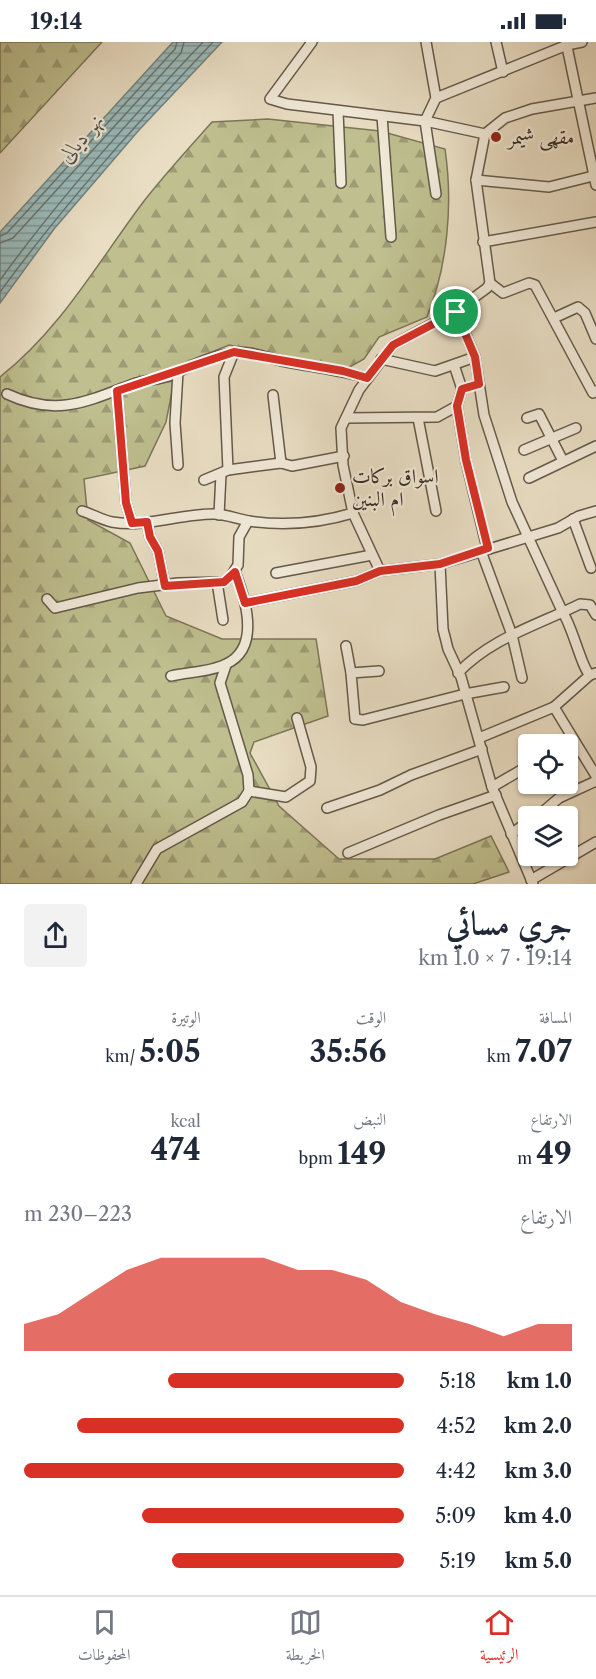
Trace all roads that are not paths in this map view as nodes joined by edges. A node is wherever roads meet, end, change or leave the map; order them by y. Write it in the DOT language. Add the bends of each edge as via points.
graph roads {
  1 [pos="312,42"];
  2 [pos="426,42"];
  3 [pos="496,42"];
  4 [pos="582,42"];
  5 [pos="567,44"];
  6 [pos="503,72"];
  7 [pos="436,98"];
  8 [pos="596,98"];
  9 [pos="579,100"];
  10 [pos="338,111"];
  11 [pos="382,116"];
  12 [pos="425,121"];
  13 [pos="486,134"];
  14 [pos="476,180"];
  15 [pos="594,180"];
  16 [pos="341,183"];
  17 [pos="436,194"];
  18 [pos="596,222"];
  19 [pos="391,237"];
  20 [pos="483,242"];
  21 [pos="490,283"];
  22 [pos="456,312"];
  23 [pos="554,318"];
  24 [pos="596,339"];
  25 [pos="234,352"];
  26 [pos="475,357"];
  27 [pos="381,359"];
  28 [pos="454,365"];
  29 [pos="178,372"];
  30 [pos="367,378"];
  31 [pos="479,384"];
  32 [pos="462,389"];
  33 [pos="117,391"];
  34 [pos="596,391"];
  35 [pos="7,394"];
  36 [pos="273,395"];
  37 [pos="457,406"];
  38 [pos="346,418"];
  39 [pos="418,418"];
  40 [pos="527,418"];
  41 [pos="576,428"];
  42 [pos="551,437"];
  43 [pos="596,446"];
  44 [pos="524,450"];
  45 [pos="344,456"];
  46 [pos="563,461"];
  47 [pos="281,463"];
  48 [pos="178,465"];
  49 [pos="225,472"];
  50 [pos="529,478"];
  51 [pos="204,480"];
  52 [pos="82,511"];
  53 [pos="436,511"];
  54 [pos="596,511"];
  55 [pos="353,513"];
  56 [pos="219,515"];
  57 [pos="573,519"];
  58 [pos="248,521"];
  59 [pos="147,522"];
  60 [pos="132,523"];
  61 [pos="528,536"];
  62 [pos="484,550"];
  63 [pos="372,555"];
  64 [pos="440,564"];
  65 [pos="591,568"];
  66 [pos="380,571"];
  67 [pos="235,572"];
  68 [pos="276,573"];
  69 [pos="217,582"];
  70 [pos="165,586"];
  71 [pos="46,599"];
  72 [pos="245,603"];
  73 [pos="562,613"];
  74 [pos="596,615"];
  75 [pos="223,620"];
  76 [pos="512,635"];
  77 [pos="346,646"];
  78 [pos="226,665"];
  79 [pos="379,671"];
  80 [pos="351,673"];
  81 [pos="458,673"];
  82 [pos="593,674"];
  83 [pos="171,676"];
  84 [pos="522,678"];
  85 [pos="504,687"];
  86 [pos="465,694"];
  87 [pos="554,708"];
  88 [pos="297,718"];
  89 [pos="478,738"];
  90 [pos="482,749"];
  91 [pos="518,773"];
  92 [pos="596,776"];
  93 [pos="596,781"];
  94 [pos="249,791"];
  95 [pos="494,791"];
  96 [pos="550,806"];
  97 [pos="327,808"];
  98 [pos="518,829"];
  99 [pos="511,834"];
  100 [pos="518,842"];
  101 [pos="596,842"];
  102 [pos="348,853"];
  103 [pos="528,866"];
  104 [pos="532,882"];
  105 [pos="136,884"];
  1 -- 10 [label="street" via="270,99"];
  2 -- 7 [label="street"];
  3 -- 6 [label="street"];
  4 -- 5 [label="street"];
  5 -- 6 [label="street"];
  5 -- 9 [label="street"];
  6 -- 7 [label="street"];
  7 -- 12 [label="street"];
  8 -- 9 [label="street"];
  9 -- 13 [label="street" via="505,118"];
  9 -- 15 [label="street"];
  10 -- 11 [label="street"];
  10 -- 16 [label="street"];
  11 -- 12 [label="street"];
  11 -- 19 [label="street"];
  12 -- 13 [label="street"];
  12 -- 17 [label="street"];
  13 -- 14 [label="street"];
  14 -- 15 [label="street" via="549,187"];
  14 -- 20 [label="street"];
  18 -- 20 [label="street"];
  20 -- 21 [label="street"];
  21 -- 22 [label="street"];
  21 -- 23 [label="street" via="502,293 529,283 535,285"];
  22 -- 26 [label="street"];
  22 -- 27 [label="street" via="393,345"];
  23 -- 24 [label="street" via="578,307 585,313"];
  23 -- 34 [label="street" via="575,363 593,393"];
  25 -- 29 [label="street"];
  25 -- 30 [label="street"];
  25 -- 49 [label="street" via="224,377"];
  26 -- 28 [label="street"];
  26 -- 31 [label="street"];
  27 -- 28 [label="street" via="435,371"];
  27 -- 30 [label="street"];
  28 -- 32 [label="street"];
  29 -- 33 [label="street"];
  29 -- 48 [label="street"];
  30 -- 38 [label="street"];
  31 -- 32 [label="street"];
  31 -- 61 [label="street" via="484,415 512,502"];
  32 -- 37 [label="street"];
  33 -- 35 [label="street" via="60,407 27,404"];
  33 -- 60 [label="street" via="126,503"];
  36 -- 47 [label="street"];
  37 -- 39 [label="street" via="437,417"];
  37 -- 62 [label="street"];
  38 -- 39 [label="street"];
  38 -- 45 [label="street" via="341,428"];
  39 -- 53 [label="street"];
  40 -- 42 [label="street" via="539,414"];
  41 -- 42 [label="street"];
  42 -- 44 [label="street"];
  42 -- 46 [label="street"];
  43 -- 46 [label="street"];
  45 -- 47 [label="street" via="292,466"];
  45 -- 55 [label="street"];
  46 -- 50 [label="street"];
  47 -- 49 [label="street"];
  49 -- 51 [label="street"];
  49 -- 56 [label="street"];
  52 -- 60 [label="street" via="110,522"];
  54 -- 57 [label="street"];
  55 -- 58 [label="street" via="289,523"];
  55 -- 63 [label="street"];
  56 -- 58 [label="street"];
  56 -- 59 [label="street"];
  57 -- 61 [label="street" via="558,528"];
  57 -- 65 [label="street"];
  58 -- 67 [label="street" via="239,537"];
  59 -- 60 [label="street"];
  59 -- 70 [label="street"];
  61 -- 62 [label="street"];
  61 -- 73 [label="street"];
  62 -- 64 [label="street"];
  62 -- 76 [label="street"];
  63 -- 66 [label="street"];
  63 -- 68 [label="street"];
  64 -- 66 [label="street"];
  64 -- 81 [label="street" via="443,629"];
  66 -- 72 [label="street" via="356,581"];
  67 -- 69 [label="street" via="224,582"];
  67 -- 72 [label="street"];
  69 -- 70 [label="street"];
  69 -- 75 [label="street"];
  70 -- 71 [label="street" via="101,595 55,608"];
  72 -- 78 [label="street" via="247,639 243,652"];
  73 -- 74 [label="street" via="580,604 590,604"];
  73 -- 76 [label="street"];
  73 -- 82 [label="street" via="577,641 584,670"];
  76 -- 81 [label="street" via="475,655"];
  76 -- 84 [label="street"];
  77 -- 80 [label="street"];
  78 -- 83 [label="street"];
  78 -- 94 [label="street" via="220,683"];
  79 -- 80 [label="street"];
  80 -- 86 [label="street" via="355,719"];
  81 -- 86 [label="street"];
  82 -- 87 [label="street"];
  85 -- 86 [label="street"];
  86 -- 89 [label="street"];
  87 -- 89 [label="street"];
  87 -- 92 [label="street"];
  88 -- 94 [label="street" via="311,767 310,781 286,797"];
  89 -- 90 [label="street"];
  90 -- 95 [label="street"];
  90 -- 97 [label="street"];
  91 -- 95 [label="street"];
  93 -- 96 [label="street"];
  94 -- 105 [label="street" via="242,802 157,849"];
  95 -- 99 [label="street"];
  95 -- 102 [label="street"];
  98 -- 99 [label="street"];
  99 -- 100 [label="street"];
  101 -- 104 [label="street"];
  103 -- 104 [label="street"];
}
